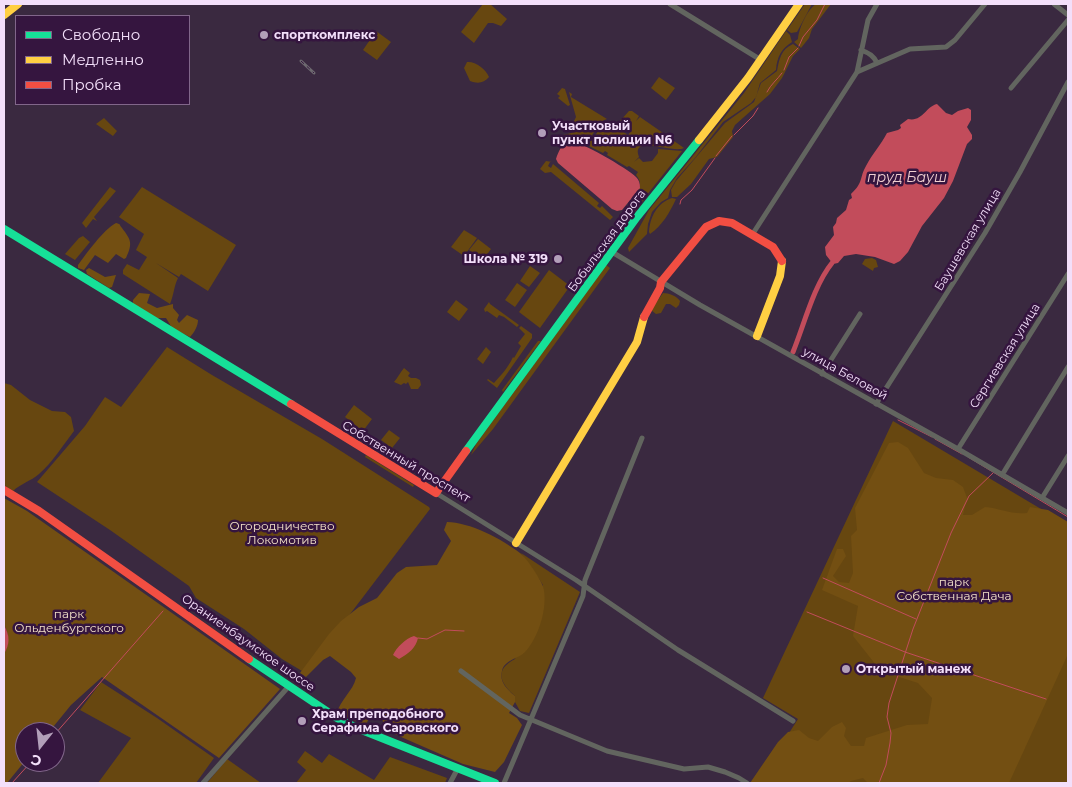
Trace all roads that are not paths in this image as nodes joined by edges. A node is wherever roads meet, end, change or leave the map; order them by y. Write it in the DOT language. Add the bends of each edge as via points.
graph roads {
  1 [pos="18,4"];
  2 [pos="670,4"];
  3 [pos="799,4"];
  4 [pos="877,4"];
  5 [pos="985,4"];
  6 [pos="1054,4"];
  7 [pos="4,15"];
  8 [pos="1068,15"];
  9 [pos="1068,20"];
  10 [pos="861,50"];
  11 [pos="761,60"];
  12 [pos="877,63"];
  13 [pos="857,72"];
  14 [pos="1068,82"];
  15 [pos="1011,88"];
  16 [pos="4,229"];
  17 [pos="752,235"];
  18 [pos="612,252"];
  19 [pos="1068,274"];
  20 [pos="661,282"];
  21 [pos="860,314"];
  22 [pos="757,336"];
  23 [pos="1068,368"];
  24 [pos="822,374"];
  25 [pos="876,404"];
  26 [pos="642,438"];
  27 [pos="958,449"];
  28 [pos="1068,456"];
  29 [pos="1002,475"];
  30 [pos="4,490"];
  31 [pos="436,493"];
  32 [pos="1042,498"];
  33 [pos="1068,513"];
  34 [pos="516,542"];
  35 [pos="585,586"];
  36 [pos="461,671"];
  37 [pos="289,686"];
  38 [pos="530,719"];
  39 [pos="793,721"];
  40 [pos="458,768"];
  41 [pos="204,783"];
  42 [pos="450,783"];
  43 [pos="496,783"];
  44 [pos="504,783"];
  45 [pos="747,783"];
  1 -- 7 [label="street"];
  2 -- 11 [label="street"];
  3 -- 11 [label="street, Бобыльская дорога"];
  4 -- 10 [label="street" via="868,20"];
  5 -- 12 [label="street" via="946,48 910,49"];
  6 -- 8 [label="street"];
  9 -- 15 [label="street"];
  10 -- 12 [label="street" via="868,52"];
  10 -- 13 [label="street"];
  11 -- 18 [label="street, Бобыльская дорога"];
  12 -- 13 [label="street"];
  13 -- 17 [label="street"];
  14 -- 25 [label="street, Баушевская улица" via="973,252"];
  16 -- 31 [label="street, Собственный проспект"];
  17 -- 20 [label="street" via="728,222 710,224"];
  17 -- 22 [label="street" via="773,247 782,262 780,276"];
  18 -- 20 [label="street, улица Беловой"];
  18 -- 31 [label="street, Бобыльская дорога"];
  19 -- 27 [label="street, Сергиевская улица"];
  20 -- 22 [label="street, улица Беловой"];
  20 -- 34 [label="street" via="642,321 637,342"];
  21 -- 24 [label="street"];
  22 -- 24 [label="street, улица Беловой"];
  23 -- 29 [label="street"];
  24 -- 25 [label="street, улица Беловой"];
  25 -- 27 [label="street, улица Беловой"];
  26 -- 35 [label="street"];
  27 -- 29 [label="street, улица Беловой"];
  28 -- 32 [label="street"];
  29 -- 32 [label="street, улица Беловой"];
  30 -- 37 [label="street, Ораниенбаумское шоссе" via="47,516"];
  31 -- 34 [label="street, Собственный проспект"];
  32 -- 33 [label="street, улица Беловой"];
  34 -- 35 [label="street, Собственный проспект"];
  35 -- 38 [label="street"];
  35 -- 39 [label="street, Собственный проспект" via="678,650"];
  36 -- 38 [label="street"];
  37 -- 40 [label="street, Ораниенбаумское шоссе" via="348,724"];
  37 -- 41 [label="street"];
  38 -- 44 [label="street"];
  38 -- 45 [label="street" via="607,751 684,769 708,767"];
  40 -- 42 [label="street"];
  40 -- 43 [label="street, Ораниенбаумское шоссе"];
}
